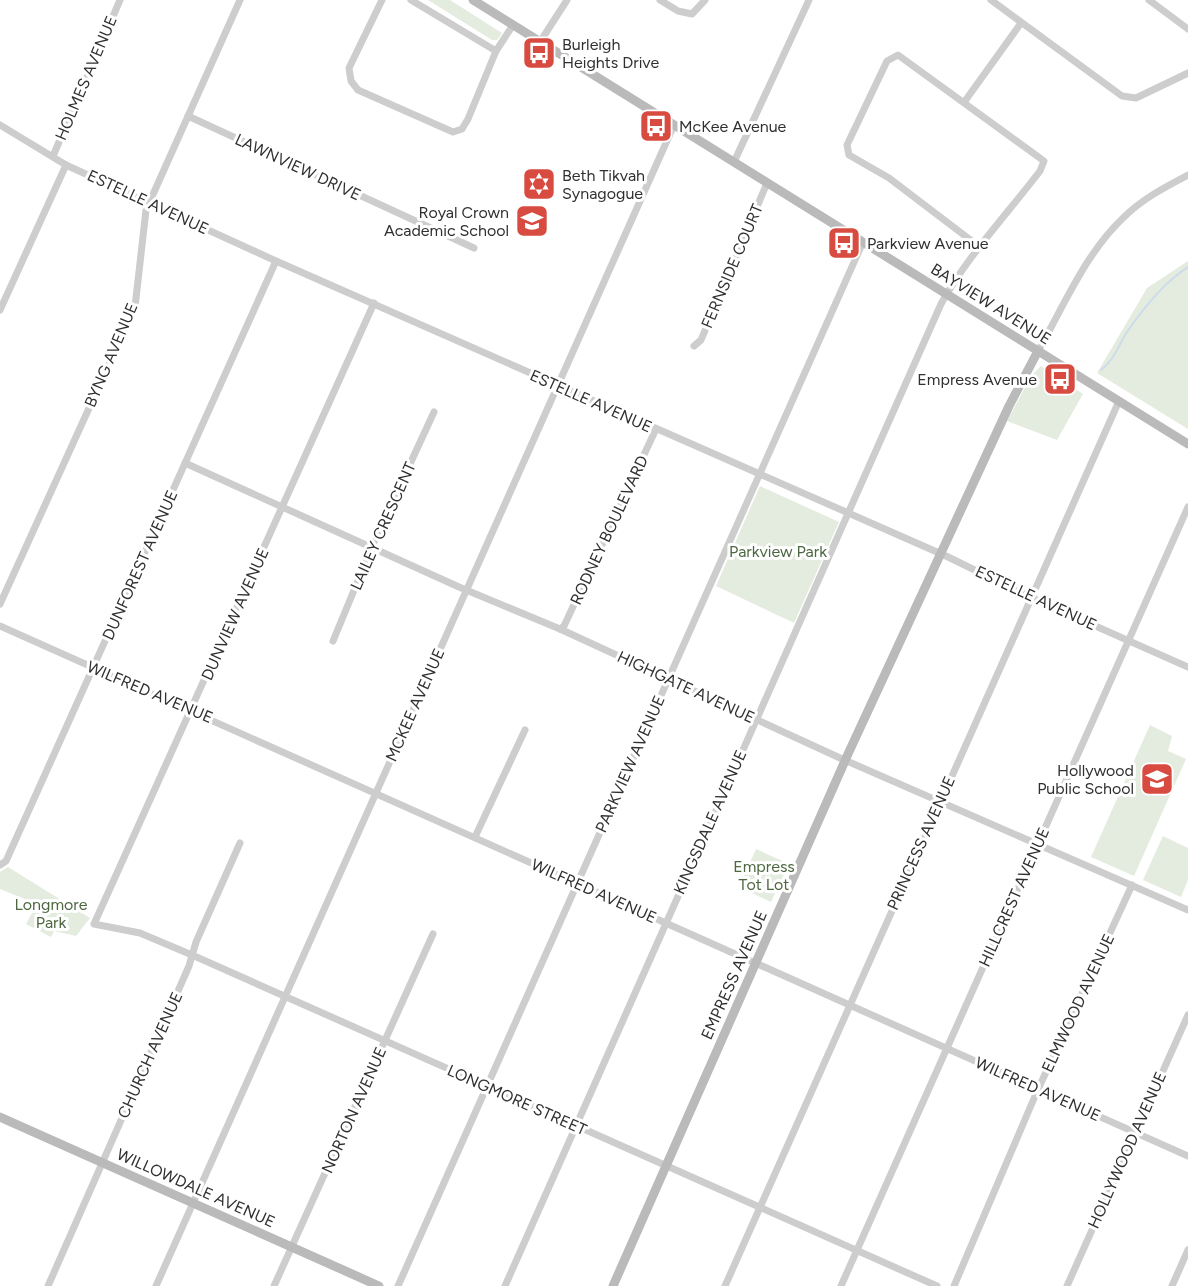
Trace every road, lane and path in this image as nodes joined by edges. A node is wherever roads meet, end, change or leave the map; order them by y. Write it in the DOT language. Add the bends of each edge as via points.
graph roads {
  1 [pos="120,0"];
  2 [pos="240,0"];
  3 [pos="382,0"];
  4 [pos="411,0"];
  5 [pos="473,0"];
  6 [pos="567,0"];
  7 [pos="660,0"];
  8 [pos="705,0"];
  9 [pos="809,0"];
  10 [pos="991,0"];
  11 [pos="1149,0"];
  12 [pos="1021,23"];
  13 [pos="513,25"];
  14 [pos="1188,28"];
  15 [pos="540,42"];
  16 [pos="496,51"];
  17 [pos="1188,73"];
  18 [pos="964,101"];
  19 [pos="188,116"];
  20 [pos="0,125"];
  21 [pos="674,125"];
  22 [pos="53,156"];
  23 [pos="734,162"];
  24 [pos="66,165"];
  25 [pos="1188,175"];
  26 [pos="767,183"];
  27 [pos="149,202"];
  28 [pos="863,242"];
  29 [pos="474,248"];
  30 [pos="981,248"];
  31 [pos="276,261"];
  32 [pos="946,294"];
  33 [pos="374,303"];
  34 [pos="0,310"];
  35 [pos="694,346"];
  36 [pos="1038,351"];
  37 [pos="558,386"];
  38 [pos="1119,401"];
  39 [pos="434,412"];
  40 [pos="656,429"];
  41 [pos="1188,444"];
  42 [pos="185,463"];
  43 [pos="759,476"];
  44 [pos="282,506"];
  45 [pos="1188,507"];
  46 [pos="848,514"];
  47 [pos="373,547"];
  48 [pos="940,554"];
  49 [pos="466,590"];
  50 [pos="1030,597"];
  51 [pos="0,604"];
  52 [pos="0,626"];
  53 [pos="560,628"];
  54 [pos="1129,640"];
  55 [pos="333,641"];
  56 [pos="1188,667"];
  57 [pos="94,668"];
  58 [pos="668,680"];
  59 [pos="193,710"];
  60 [pos="756,719"];
  61 [pos="525,730"];
  62 [pos="846,760"];
  63 [pos="376,793"];
  64 [pos="940,801"];
  65 [pos="475,837"];
  66 [pos="240,843"];
  67 [pos="1037,845"];
  68 [pos="0,865"];
  69 [pos="577,884"];
  70 [pos="1132,885"];
  71 [pos="1188,910"];
  72 [pos="665,923"];
  73 [pos="94,924"];
  74 [pos="433,934"];
  75 [pos="192,955"];
  76 [pos="755,963"];
  77 [pos="285,997"];
  78 [pos="848,1005"];
  79 [pos="1188,1015"];
  80 [pos="385,1040"];
  81 [pos="946,1048"];
  82 [pos="486,1087"];
  83 [pos="1038,1089"];
  84 [pos="0,1117"];
  85 [pos="576,1127"];
  86 [pos="1134,1132"];
  87 [pos="1188,1156"];
  88 [pos="103,1163"];
  89 [pos="666,1165"];
  90 [pos="194,1203"];
  91 [pos="760,1208"];
  92 [pos="292,1247"];
  93 [pos="1188,1250"];
  94 [pos="856,1252"];
  95 [pos="48,1286"];
  96 [pos="156,1286"];
  97 [pos="274,1286"];
  98 [pos="379,1286"];
  99 [pos="398,1286"];
  100 [pos="505,1286"];
  101 [pos="613,1286"];
  102 [pos="725,1286"];
  103 [pos="841,1286"];
  104 [pos="937,1286"];
  105 [pos="954,1286"];
  106 [pos="1067,1286"];
  107 [pos="1173,1286"];
  1 -- 22 [label="street, HOLMES AVENUE"];
  2 -- 19 [label="street, BYNG AVENUE"];
  3 -- 16 [label="street" via="349,68 351,81 358,90 453,132 462,129 468,119"];
  4 -- 16 [label="street"];
  5 -- 13 [label="street, BAYVIEW AVENUE"];
  6 -- 15 [label="street"];
  7 -- 8 [label="street" via="692,14"];
  9 -- 23 [label="street"];
  10 -- 12 [label="street"];
  11 -- 14 [label="street"];
  12 -- 17 [label="street" via="1122,96 1136,98"];
  12 -- 18 [label="street"];
  13 -- 15 [label="street, BAYVIEW AVENUE"];
  13 -- 16 [label="street"];
  15 -- 21 [label="street, BAYVIEW AVENUE"];
  18 -- 30 [label="street, KINGSDALE AVENUE" via="1044,160 1040,171"];
  18 -- 30 [label="street" via="898,55 887,61 847,145 849,155 889,178"];
  19 -- 27 [label="street, BYNG AVENUE"];
  19 -- 29 [label="street, LAWNVIEW DRIVE"];
  20 -- 22 [label="street, ESTELLE AVENUE"];
  21 -- 23 [label="street, BAYVIEW AVENUE"];
  21 -- 37 [label="street, MCKEE AVENUE"];
  22 -- 24 [label="street, ESTELLE AVENUE"];
  23 -- 26 [label="street, BAYVIEW AVENUE"];
  24 -- 27 [label="street, ESTELLE AVENUE"];
  24 -- 34 [label="street, HOLMES AVENUE"];
  25 -- 36 [label="street" via="1150,195 1122,218 1096,248"];
  26 -- 28 [label="street, BAYVIEW AVENUE"];
  26 -- 35 [label="street, FERNSIDE COURT" via="701,340"];
  27 -- 31 [label="street, ESTELLE AVENUE"];
  27 -- 51 [label="street, BYNG AVENUE" via="135,307"];
  28 -- 32 [label="street, BAYVIEW AVENUE"];
  28 -- 43 [label="street, PARKVIEW AVENUE"];
  30 -- 32 [label="street, KINGSDALE AVENUE"];
  31 -- 33 [label="street, ESTELLE AVENUE"];
  31 -- 42 [label="street, DUNFOREST AVENUE"];
  32 -- 36 [label="street, BAYVIEW AVENUE"];
  32 -- 46 [label="street, KINGSDALE AVENUE"];
  33 -- 37 [label="street, ESTELLE AVENUE"];
  33 -- 44 [label="street, DUNVIEW AVENUE"];
  36 -- 38 [label="street, BAYVIEW AVENUE"];
  36 -- 48 [label="street, EMPRESS AVENUE"];
  37 -- 40 [label="street, ESTELLE AVENUE"];
  37 -- 49 [label="street, MCKEE AVENUE"];
  38 -- 41 [label="street, BAYVIEW AVENUE"];
  38 -- 50 [label="street, PRINCESS AVENUE"];
  39 -- 47 [label="street, LAILEY CRESCENT"];
  40 -- 43 [label="street, ESTELLE AVENUE"];
  40 -- 53 [label="street, RODNEY BOULEVARD"];
  42 -- 44 [label="street, HIGHGATE AVENUE"];
  42 -- 57 [label="street, DUNFOREST AVENUE"];
  43 -- 46 [label="street, ESTELLE AVENUE"];
  43 -- 58 [label="street, PARKVIEW AVENUE"];
  44 -- 47 [label="street, HIGHGATE AVENUE"];
  44 -- 59 [label="street, DUNVIEW AVENUE"];
  45 -- 54 [label="street, HILLCREST AVENUE"];
  46 -- 48 [label="street, ESTELLE AVENUE"];
  46 -- 60 [label="street, KINGSDALE AVENUE"];
  47 -- 49 [label="street, HIGHGATE AVENUE"];
  47 -- 55 [label="street, LAILEY CRESCENT"];
  48 -- 50 [label="street, ESTELLE AVENUE"];
  48 -- 62 [label="street, EMPRESS AVENUE"];
  49 -- 53 [label="street, HIGHGATE AVENUE"];
  49 -- 63 [label="street, MCKEE AVENUE"];
  50 -- 54 [label="street, ESTELLE AVENUE"];
  50 -- 64 [label="street, PRINCESS AVENUE"];
  52 -- 57 [label="street, WILFRED AVENUE"];
  53 -- 58 [label="street, HIGHGATE AVENUE"];
  54 -- 56 [label="street, ESTELLE AVENUE"];
  54 -- 67 [label="street, HILLCREST AVENUE"];
  57 -- 59 [label="street, WILFRED AVENUE"];
  57 -- 68 [label="street, DUNFOREST AVENUE" via="6,861"];
  58 -- 60 [label="street, HIGHGATE AVENUE"];
  58 -- 69 [label="street, PARKVIEW AVENUE"];
  59 -- 63 [label="street, WILFRED AVENUE"];
  59 -- 73 [label="street, DUNVIEW AVENUE"];
  60 -- 62 [label="street, HIGHGATE AVENUE"];
  60 -- 72 [label="street, KINGSDALE AVENUE"];
  61 -- 65 [label="street"];
  62 -- 64 [label="street, HIGHGATE AVENUE"];
  62 -- 76 [label="street, EMPRESS AVENUE"];
  63 -- 65 [label="street, WILFRED AVENUE"];
  63 -- 77 [label="street, MCKEE AVENUE"];
  64 -- 67 [label="street, HIGHGATE AVENUE"];
  64 -- 78 [label="street, PRINCESS AVENUE"];
  65 -- 69 [label="street, WILFRED AVENUE"];
  66 -- 75 [label="street, CHURCH AVENUE"];
  67 -- 70 [label="street, HIGHGATE AVENUE"];
  67 -- 81 [label="street, HILLCREST AVENUE"];
  69 -- 72 [label="street, WILFRED AVENUE"];
  69 -- 82 [label="street, PARKVIEW AVENUE"];
  70 -- 71 [label="street, HIGHGATE AVENUE"];
  70 -- 83 [label="street, ELMWOOD AVENUE"];
  72 -- 76 [label="street, WILFRED AVENUE"];
  72 -- 85 [label="street, KINGSDALE AVENUE"];
  73 -- 75 [label="street, LONGMORE STREET" via="140,933"];
  74 -- 80 [label="street, NORTON AVENUE"];
  75 -- 77 [label="street, LONGMORE STREET"];
  75 -- 88 [label="street, CHURCH AVENUE"];
  76 -- 78 [label="street, WILFRED AVENUE"];
  76 -- 89 [label="street, EMPRESS AVENUE"];
  77 -- 80 [label="street, LONGMORE STREET"];
  77 -- 90 [label="street, MCKEE AVENUE"];
  78 -- 81 [label="street, WILFRED AVENUE"];
  78 -- 91 [label="street, PRINCESS AVENUE"];
  79 -- 86 [label="street, HOLLYWOOD AVENUE"];
  80 -- 82 [label="street, LONGMORE STREET"];
  80 -- 92 [label="street, NORTON AVENUE"];
  81 -- 83 [label="street, WILFRED AVENUE"];
  81 -- 94 [label="street, HILLCREST AVENUE"];
  82 -- 85 [label="street, LONGMORE STREET"];
  82 -- 99 [label="street, PARKVIEW AVENUE"];
  83 -- 86 [label="street, WILFRED AVENUE"];
  83 -- 105 [label="street, ELMWOOD AVENUE"];
  84 -- 88 [label="street, WILLOWDALE AVENUE"];
  85 -- 89 [label="street, LONGMORE STREET"];
  85 -- 100 [label="street, KINGSDALE AVENUE"];
  86 -- 87 [label="street, WILFRED AVENUE"];
  86 -- 106 [label="street, HOLLYWOOD AVENUE"];
  88 -- 90 [label="street, WILLOWDALE AVENUE"];
  88 -- 95 [label="street, CHURCH AVENUE"];
  89 -- 91 [label="street, LONGMORE STREET"];
  89 -- 101 [label="street, EMPRESS AVENUE"];
  90 -- 92 [label="street, WILLOWDALE AVENUE"];
  90 -- 96 [label="street, MCKEE AVENUE"];
  91 -- 94 [label="street, LONGMORE STREET"];
  91 -- 102 [label="street, PRINCESS AVENUE"];
  92 -- 97 [label="street, NORTON AVENUE"];
  92 -- 98 [label="street, WILLOWDALE AVENUE"];
  93 -- 107 [label="street"];
  94 -- 103 [label="street, HILLCREST AVENUE"];
  94 -- 104 [label="street, LONGMORE STREET"];
}
